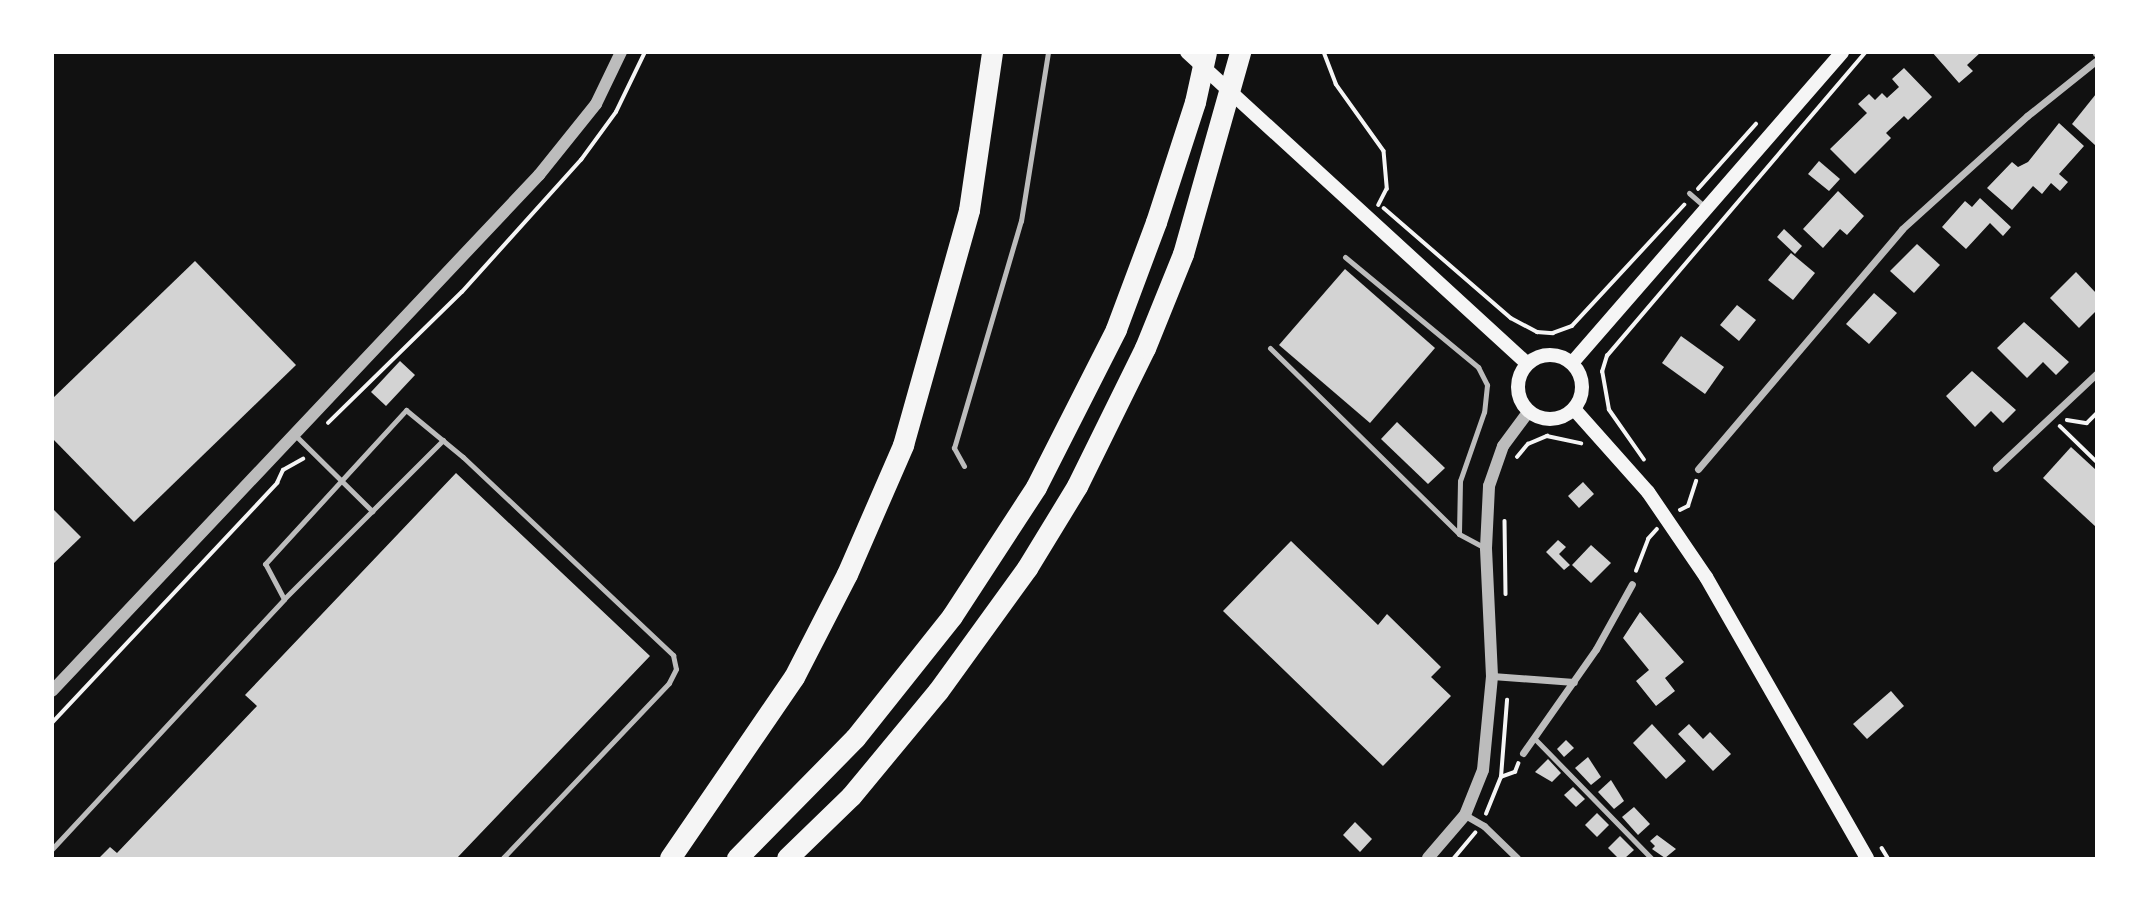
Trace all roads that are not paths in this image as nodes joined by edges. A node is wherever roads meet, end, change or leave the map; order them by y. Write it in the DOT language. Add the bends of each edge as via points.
graph roads {
  1 [pos="621,52"];
  2 [pos="992,52"];
  3 [pos="1048,52"];
  4 [pos="1187,52"];
  5 [pos="1206,52"];
  6 [pos="1240,52"];
  7 [pos="1842,52"];
  8 [pos="2096,61"];
  9 [pos="1689,193"];
  10 [pos="1706,208"];
  11 [pos="1345,257"];
  12 [pos="1270,348"];
  13 [pos="1572,363"];
  14 [pos="1527,364"];
  15 [pos="2096,374"];
  16 [pos="1574,409"];
  17 [pos="1529,411"];
  18 [pos="294,434"];
  19 [pos="443,440"];
  20 [pos="964,466"];
  21 [pos="1996,468"];
  22 [pos="1698,469"];
  23 [pos="342,482"];
  24 [pos="372,511"];
  25 [pos="1459,534"];
  26 [pos="1486,548"];
  27 [pos="1632,583"];
  28 [pos="284,599"];
  29 [pos="1492,676"];
  30 [pos="1574,682"];
  31 [pos="52,691"];
  32 [pos="1534,738"];
  33 [pos="1524,753"];
  34 [pos="1465,815"];
  35 [pos="52,849"];
  36 [pos="503,859"];
  37 [pos="670,859"];
  38 [pos="737,859"];
  39 [pos="787,859"];
  40 [pos="1428,859"];
  41 [pos="1517,859"];
  42 [pos="1651,859"];
  43 [pos="1867,859"];
  1 -- 18 [label="street" via="596,104 548,164"];
  2 -- 37 [label="highway" via="969,210 903,445 847,574 794,677"];
  3 -- 20 [label="lane" via="1021,220 954,448"];
  4 -- 14 [label="main road"];
  5 -- 38 [label="highway" via="1195,102 1116,329 1036,487 952,616 855,738"];
  6 -- 39 [label="highway" via="1183,254 1145,348 1077,485 1027,568 938,691 850,796"];
  7 -- 10 [label="main road"];
  8 -- 22 [label="street" via="2027,116 1902,229"];
  9 -- 10 [label="lane"];
  10 -- 13 [label="main road"];
  11 -- 25 [label="lane" via="1478,367 1487,385 1484,412 1460,481"];
  12 -- 25 [label="lane"];
  13 -- 14 [label="main road" via="1554,355"];
  13 -- 16 [label="main road" via="1582,391"];
  14 -- 17 [label="main road" via="1518,388"];
  15 -- 21 [label="street"];
  16 -- 17 [label="main road" via="1547,419"];
  16 -- 43 [label="main road" via="1668,520 1745,642"];
  17 -- 26 [label="street" via="1494,466"];
  18 -- 23 [label="lane"];
  18 -- 31 [label="street"];
  19 -- 23 [label="lane" via="406,410"];
  19 -- 24 [label="lane"];
  19 -- 36 [label="lane" via="673,654 676,669 669,683"];
  23 -- 24 [label="lane"];
  23 -- 28 [label="lane" via="265,564"];
  24 -- 28 [label="lane"];
  25 -- 26 [label="lane"];
  26 -- 29 [label="street"];
  27 -- 30 [label="street"];
  28 -- 35 [label="lane"];
  29 -- 30 [label="street"];
  29 -- 34 [label="street" via="1483,770"];
  30 -- 32 [label="street"];
  32 -- 33 [label="street"];
  32 -- 42 [label="lane"];
  34 -- 40 [label="street"];
  34 -- 41 [label="street"];
}
